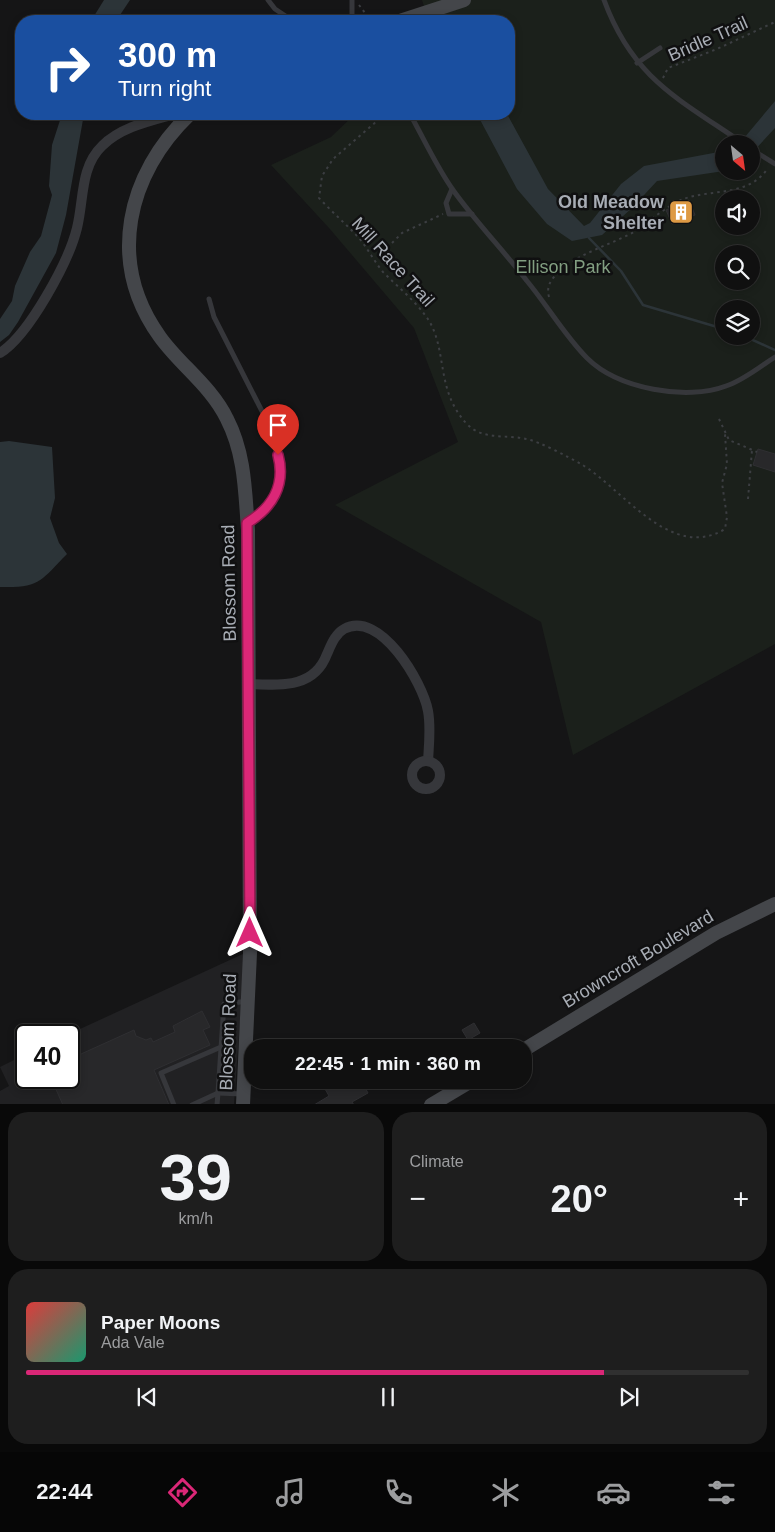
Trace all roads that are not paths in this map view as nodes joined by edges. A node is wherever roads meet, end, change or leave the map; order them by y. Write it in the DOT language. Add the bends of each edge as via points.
graph roads {
  1 [pos="268,0"];
  2 [pos="354,0"];
  3 [pos="464,0"];
  4 [pos="604,0"];
  5 [pos="284,15"];
  6 [pos="353,15"];
  7 [pos="418,15"];
  8 [pos="660,48"];
  9 [pos="637,63"];
  10 [pos="154,120"];
  11 [pos="185,120"];
  12 [pos="413,120"];
  13 [pos="731,135"];
  14 [pos="760,155"];
  15 [pos="773,163"];
  16 [pos="452,189"];
  17 [pos="472,214"];
  18 [pos="209,299"];
  19 [pos="0,353"];
  20 [pos="773,358"];
  21 [pos="247,523"];
  22 [pos="249,684"];
  23 [pos="428,761"];
  24 [pos="775,904"];
  25 [pos="248,1000"];
  26 [pos="532,1045"];
  27 [pos="221,1047"];
  28 [pos="457,1089"];
  29 [pos="218,1092"];
  30 [pos="244,1099"];
  31 [pos="174,1104"];
  32 [pos="192,1104"];
  33 [pos="217,1104"];
  34 [pos="431,1104"];
  1 -- 5 [label="lane"];
  2 -- 6 [label="lane"];
  3 -- 7 [label="street"];
  4 -- 9 [label="lane" via="619,36"];
  8 -- 9 [label="lane"];
  9 -- 13 [label="lane" via="660,86"];
  10 -- 19 [label="street" via="111,138 97,152 84,181 81,214 66,260 30,320"];
  11 -- 21 [label="street, Blossom Road" via="151,160 140,186 132,212 129,255 139,299 148,317 160,337 216,401 236,437 244,475"];
  12 -- 16 [label="lane"];
  14 -- 15 [label="lane"];
  16 -- 17 [label="lane"];
  16 -- 17 [label="lane" via="446,203 448,212"];
  17 -- 20 [label="lane" via="582,353 604,370 655,390 698,393 736,382"];
  18 -- 21 [label="lane" via="214,317 268,423 281,468 272,501 263,514"];
  21 -- 22 [label="street, Blossom Road"];
  22 -- 23 [label="street" via="290,685 308,679 319,669 336,636 344,629 363,626 383,638 416,678 428,710"];
  22 -- 25 [label="street, Blossom Road"];
  24 -- 26 [label="street, Browncroft Boulevard" via="716,934"];
  25 -- 27 [label="lane" via="224,1004"];
  25 -- 30 [label="street, Blossom Road"];
  27 -- 29 [label="lane"];
  27 -- 31 [label="lane" via="161,1074"];
  28 -- 34 [label="street"];
  29 -- 30 [label="lane"];
  29 -- 32 [label="lane"];
  29 -- 33 [label="lane"];
}
